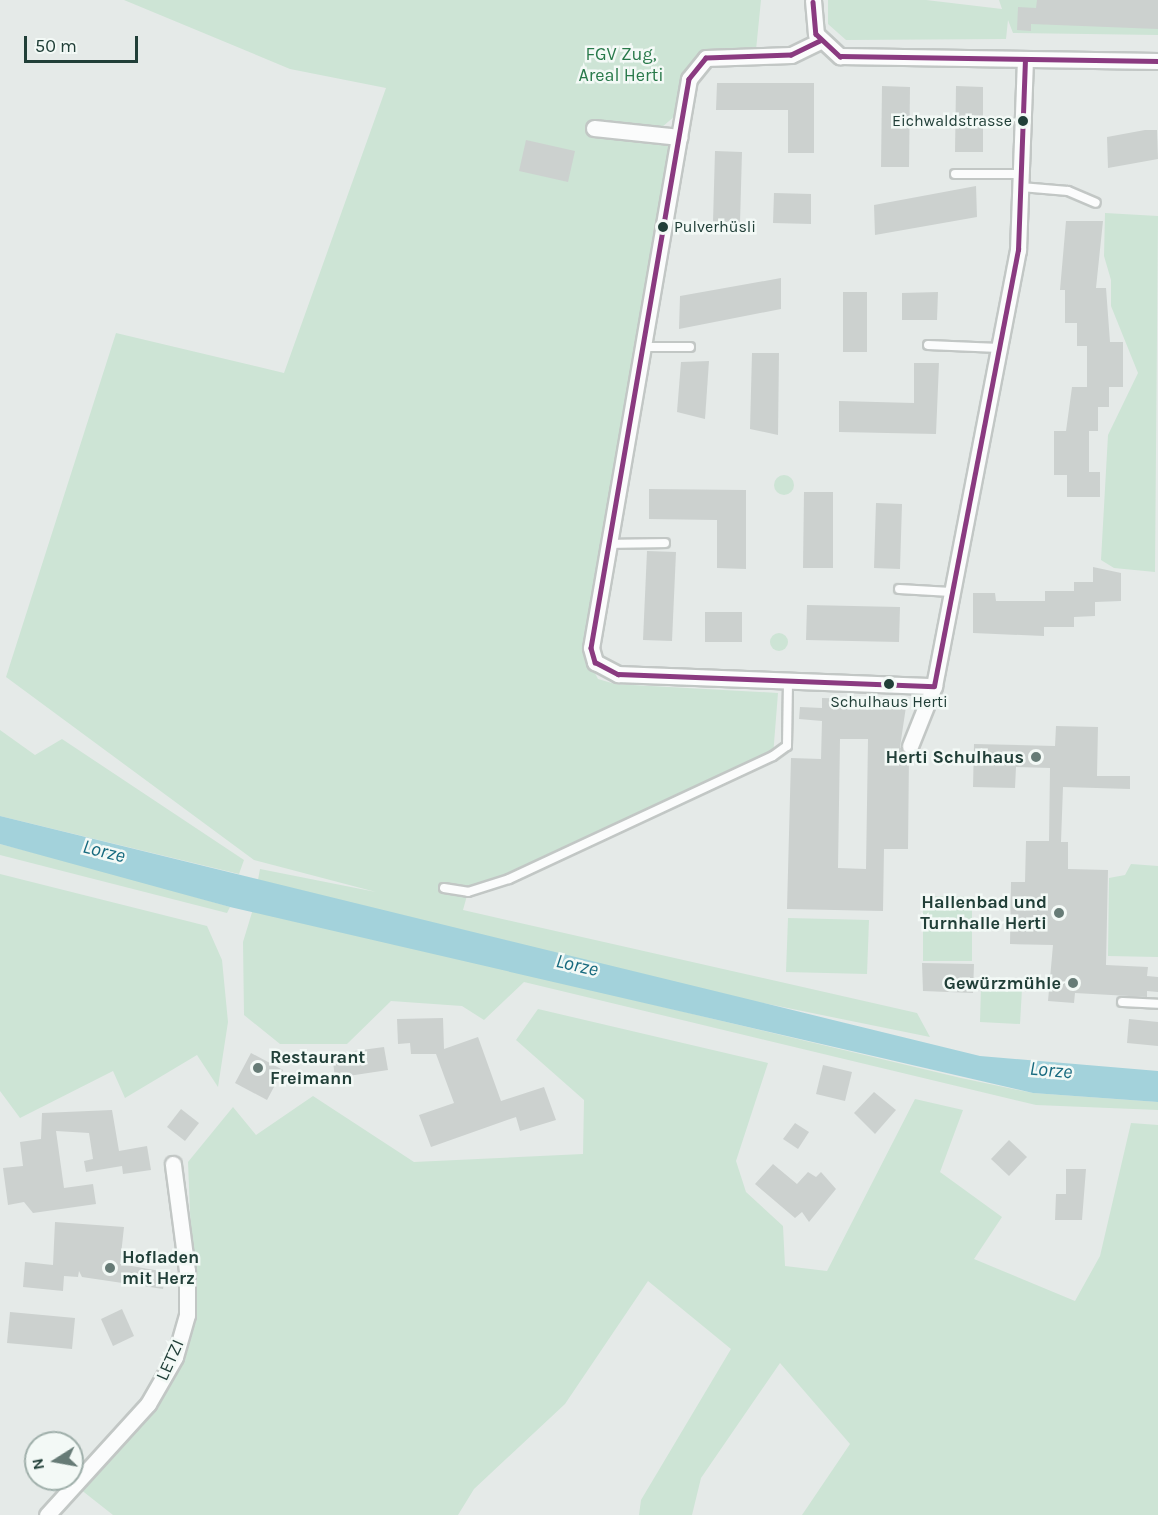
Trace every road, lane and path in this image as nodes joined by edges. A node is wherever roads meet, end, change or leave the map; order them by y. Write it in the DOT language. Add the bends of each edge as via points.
graph roads {
  1 [pos="813,0"];
  2 [pos="820,41"];
  3 [pos="1025,60"];
  4 [pos="1158,62"];
  5 [pos="594,128"];
  6 [pos="680,137"];
  7 [pos="955,174"];
  8 [pos="1021,181"];
  9 [pos="1096,203"];
  10 [pos="928,345"];
  11 [pos="642,347"];
  12 [pos="690,347"];
  13 [pos="1001,348"];
  14 [pos="665,543"];
  15 [pos="608,544"];
  16 [pos="899,589"];
  17 [pos="951,592"];
  18 [pos="789,681"];
  19 [pos="934,686"];
  20 [pos="910,746"];
  21 [pos="444,888"];
  22 [pos="1122,1002"];
  23 [pos="1158,1004"];
  24 [pos="173,1164"];
  25 [pos="47,1515"];
  1 -- 2 [label="street" via="813,24"];
  2 -- 3 [label="street" via="847,57"];
  2 -- 6 [label="street" via="791,55 706,58 689,79"];
  3 -- 4 [label="street"];
  3 -- 8 [label="street"];
  5 -- 6 [label="street"];
  6 -- 11 [label="street"];
  7 -- 8 [label="lane"];
  8 -- 9 [label="lane" via="1068,191"];
  8 -- 13 [label="street" via="1018,250"];
  10 -- 13 [label="lane"];
  11 -- 12 [label="lane"];
  11 -- 15 [label="street"];
  13 -- 17 [label="street"];
  14 -- 15 [label="lane"];
  15 -- 18 [label="street" via="591,648 596,662 618,674"];
  16 -- 17 [label="lane"];
  17 -- 19 [label="street"];
  18 -- 19 [label="street"];
  18 -- 21 [label="lane" via="788,746 773,756 509,879 468,892"];
  19 -- 20 [label="street"];
  22 -- 23 [label="lane"];
  24 -- 25 [label="street, LETZI" via="187,1271 187,1315 175,1357 148,1404"];
}
